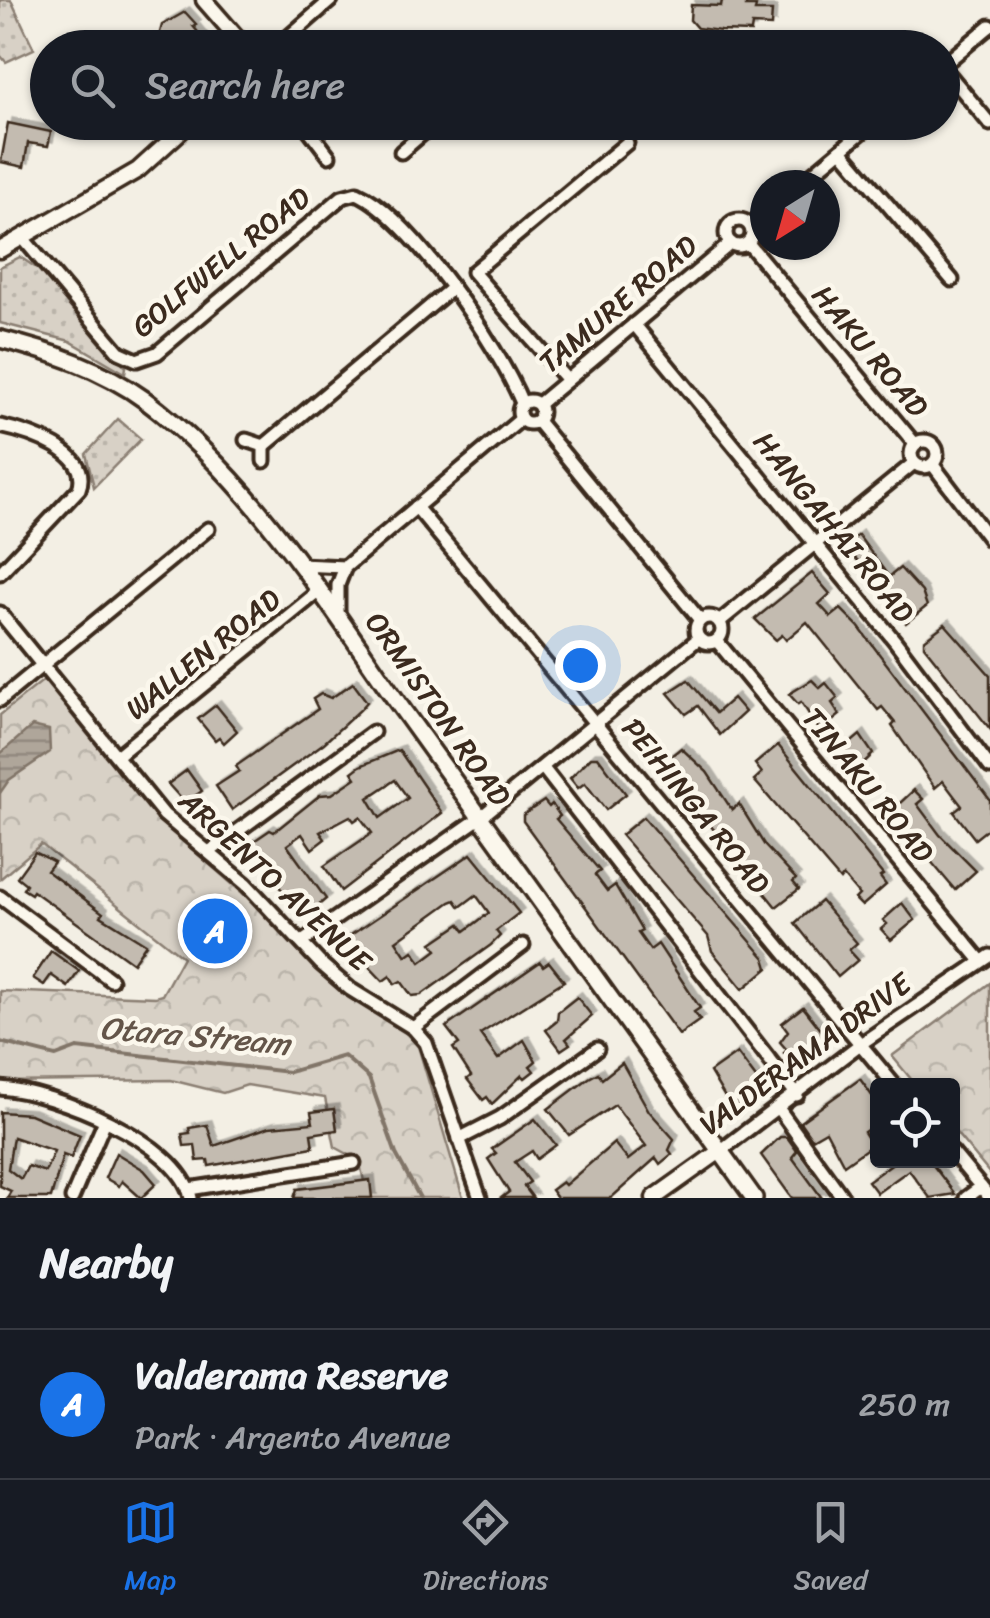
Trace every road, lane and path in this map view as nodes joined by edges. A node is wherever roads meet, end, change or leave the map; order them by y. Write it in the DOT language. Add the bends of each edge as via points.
graph roads {
  1 [pos="204,0"];
  2 [pos="331,0"];
  3 [pos="990,26"];
  4 [pos="230,30"];
  5 [pos="297,30"];
  6 [pos="960,51"];
  7 [pos="960,88"];
  8 [pos="990,124"];
  9 [pos="171,140"];
  10 [pos="317,140"];
  11 [pos="415,140"];
  12 [pos="853,140"];
  13 [pos="627,143"];
  14 [pos="841,150"];
  15 [pos="401,152"];
  16 [pos="329,156"];
  17 [pos="817,170"];
  18 [pos="750,226"];
  19 [pos="22,237"];
  20 [pos="750,240"];
  21 [pos="730,243"];
  22 [pos="748,244"];
  23 [pos="0,250"];
  24 [pos="952,280"];
  25 [pos="452,288"];
  26 [pos="634,324"];
  27 [pos="0,339"];
  28 [pos="567,380"];
  29 [pos="522,403"];
  30 [pos="538,404"];
  31 [pos="521,419"];
  32 [pos="538,420"];
  33 [pos="0,426"];
  34 [pos="246,440"];
  35 [pos="916,444"];
  36 [pos="264,446"];
  37 [pos="264,461"];
  38 [pos="914,463"];
  39 [pos="933,464"];
  40 [pos="416,507"];
  41 [pos="208,530"];
  42 [pos="990,540"];
  43 [pos="815,543"];
  44 [pos="300,565"];
  45 [pos="345,567"];
  46 [pos="0,573"];
  47 [pos="320,591"];
  48 [pos="0,612"];
  49 [pos="338,615"];
  50 [pos="700,620"];
  51 [pos="718,622"];
  52 [pos="698,638"];
  53 [pos="717,640"];
  54 [pos="44,665"];
  55 [pos="0,700"];
  56 [pos="596,724"];
  57 [pos="373,732"];
  58 [pos="118,755"];
  59 [pos="990,767"];
  60 [pos="544,768"];
  61 [pos="481,817"];
  62 [pos="209,852"];
  63 [pos="0,897"];
  64 [pos="302,942"];
  65 [pos="523,945"];
  66 [pos="986,958"];
  67 [pos="111,980"];
  68 [pos="413,1028"];
  69 [pos="859,1045"];
  70 [pos="597,1049"];
  71 [pos="888,1078"];
  72 [pos="0,1088"];
  73 [pos="796,1095"];
  74 [pos="778,1108"];
  75 [pos="104,1122"];
  76 [pos="459,1140"];
  77 [pos="720,1152"];
  78 [pos="960,1161"];
  79 [pos="354,1162"];
  80 [pos="986,1192"];
  81 [pos="190,1194"];
  82 [pos="72,1198"];
  83 [pos="480,1198"];
  84 [pos="654,1198"];
  85 [pos="754,1198"];
  86 [pos="843,1198"];
  87 [pos="966,1198"];
  1 -- 4 [label="street"];
  2 -- 5 [label="street"];
  3 -- 6 [label="street"];
  7 -- 8 [label="street"];
  9 -- 19 [label="street" via="138,170"];
  10 -- 16 [label="street"];
  11 -- 15 [label="street"];
  12 -- 14 [label="street"];
  13 -- 28 [label="street" via="473,272"];
  14 -- 17 [label="street"];
  14 -- 24 [label="street"];
  18 -- 21 [label="street" via="730,223"];
  19 -- 23 [label="street"];
  19 -- 25 [label="street, GOLFWELL ROAD" via="130,359 157,353 342,197 356,193 375,204"];
  20 -- 22 [label="street"];
  21 -- 22 [label="street"];
  21 -- 26 [label="street, TAMURE ROAD"];
  22 -- 35 [label="street, HAKU ROAD"];
  25 -- 29 [label="street" via="486,332"];
  25 -- 36 [label="street"];
  26 -- 28 [label="street, TAMURE ROAD"];
  26 -- 43 [label="street, HANGAHAI ROAD"];
  27 -- 44 [label="main road, ORMISTON ROAD" via="56,353 142,398 186,435"];
  28 -- 30 [label="street, TAMURE ROAD"];
  29 -- 30 [label="street"];
  29 -- 31 [label="street"];
  30 -- 32 [label="street"];
  31 -- 32 [label="street"];
  31 -- 40 [label="street"];
  32 -- 50 [label="street"];
  33 -- 46 [label="street" via="59,450 80,466 84,478"];
  34 -- 36 [label="street"];
  35 -- 38 [label="street"];
  35 -- 39 [label="street" via="934,446"];
  36 -- 37 [label="street"];
  38 -- 39 [label="street"];
  38 -- 43 [label="street"];
  39 -- 42 [label="street"];
  40 -- 45 [label="street"];
  40 -- 56 [label="street, PEIHINGA ROAD"];
  41 -- 54 [label="street"];
  43 -- 51 [label="street"];
  43 -- 59 [label="street, HANGAHAI ROAD"];
  44 -- 45 [label="street"];
  44 -- 47 [label="main road, ORMISTON ROAD"];
  45 -- 49 [label="street"];
  47 -- 49 [label="main road, ORMISTON ROAD"];
  47 -- 58 [label="street, WALLEN ROAD"];
  48 -- 54 [label="street, ARGENTO AVENUE"];
  49 -- 61 [label="main road, ORMISTON ROAD"];
  50 -- 51 [label="street"];
  50 -- 52 [label="street"];
  51 -- 53 [label="street"];
  52 -- 53 [label="street"];
  52 -- 56 [label="street"];
  53 -- 66 [label="street, TINAKU ROAD"];
  54 -- 55 [label="street"];
  54 -- 58 [label="street, ARGENTO AVENUE"];
  56 -- 60 [label="street"];
  56 -- 69 [label="street, PEIHINGA ROAD"];
  57 -- 62 [label="street"];
  58 -- 62 [label="street, ARGENTO AVENUE" via="164,816"];
  60 -- 61 [label="street"];
  60 -- 73 [label="street"];
  61 -- 64 [label="street"];
  61 -- 77 [label="main road, ORMISTON ROAD"];
  62 -- 64 [label="street, ARGENTO AVENUE"];
  63 -- 67 [label="street"];
  64 -- 68 [label="street, ARGENTO AVENUE" via="350,989"];
  65 -- 68 [label="street"];
  66 -- 69 [label="street, VALDERAMA DRIVE"];
  68 -- 76 [label="street, ARGENTO AVENUE" via="432,1058"];
  69 -- 71 [label="street, PEIHINGA ROAD"];
  69 -- 73 [label="street, VALDERAMA DRIVE"];
  70 -- 76 [label="street"];
  72 -- 75 [label="street" via="28,1091"];
  73 -- 74 [label="street, VALDERAMA DRIVE"];
  74 -- 77 [label="street, VALDERAMA DRIVE"];
  74 -- 86 [label="street"];
  75 -- 81 [label="street" via="168,1159"];
  75 -- 82 [label="street"];
  76 -- 83 [label="street, ARGENTO AVENUE"];
  77 -- 84 [label="street, VALDERAMA DRIVE"];
  77 -- 85 [label="main road, ORMISTON ROAD"];
  78 -- 80 [label="street"];
  79 -- 81 [label="street"];
  80 -- 87 [label="street"];
}
